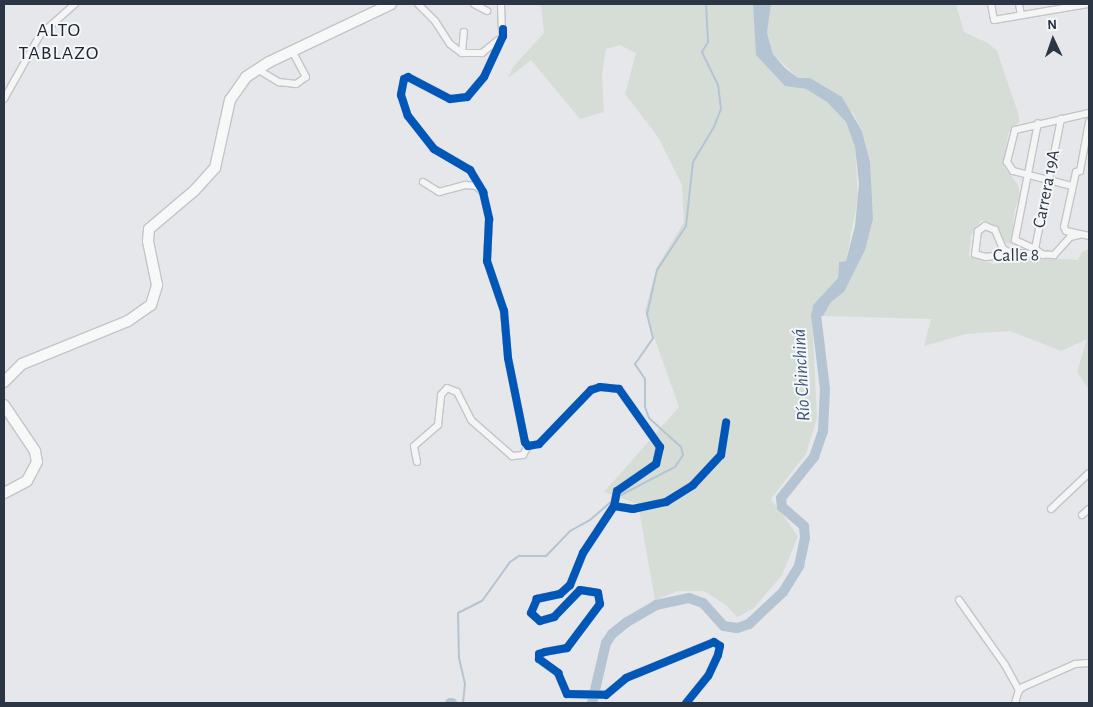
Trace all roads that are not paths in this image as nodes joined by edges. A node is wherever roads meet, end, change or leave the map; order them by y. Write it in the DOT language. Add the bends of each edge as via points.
graph roads {
  1 [pos="75,4"];
  2 [pos="391,4"];
  3 [pos="418,4"];
  4 [pos="474,4"];
  5 [pos="485,4"];
  6 [pos="501,4"];
  7 [pos="991,4"];
  8 [pos="1020,4"];
  9 [pos="1088,4"];
  10 [pos="1070,5"];
  11 [pos="1044,7"];
  12 [pos="1021,15"];
  13 [pos="503,29"];
  14 [pos="464,32"];
  15 [pos="292,51"];
  16 [pos="462,53"];
  17 [pos="257,69"];
  18 [pos="4,99"];
  19 [pos="1089,113"];
  20 [pos="1061,119"];
  21 [pos="1089,122"];
  22 [pos="1038,123"];
  23 [pos="1080,171"];
  24 [pos="1089,173"];
  25 [pos="1026,176"];
  26 [pos="1049,181"];
  27 [pos="423,182"];
  28 [pos="1072,186"];
  29 [pos="483,192"];
  30 [pos="1079,235"];
  31 [pos="1089,236"];
  32 [pos="1035,249"];
  33 [pos="1011,253"];
  34 [pos="1043,255"];
  35 [pos="4,382"];
  36 [pos="4,404"];
  37 [pos="726,422"];
  38 [pos="528,446"];
  39 [pos="417,462"];
  40 [pos="1089,473"];
  41 [pos="4,493"];
  42 [pos="614,506"];
  43 [pos="1051,509"];
  44 [pos="1089,509"];
  45 [pos="1082,515"];
  46 [pos="959,600"];
  47 [pos="1089,663"];
  48 [pos="1019,690"];
  49 [pos="686,703"];
  50 [pos="1015,703"];
  1 -- 18 [label="street" via="40,35"];
  2 -- 15 [label="main road"];
  3 -- 16 [label="street" via="435,21 450,44"];
  4 -- 5 [label="street" via="487,11"];
  6 -- 13 [label="street"];
  7 -- 12 [label="street" via="994,20"];
  8 -- 12 [label="street"];
  9 -- 10 [label="street"];
  10 -- 11 [label="street"];
  11 -- 12 [label="street"];
  13 -- 16 [label="street" via="496,43 487,51 476,55"];
  13 -- 29 [label="street" via="503,36 484,77 467,97 450,99 413,77 404,79 402,85 403,106 408,116 434,149 470,170"];
  14 -- 16 [label="street"];
  15 -- 17 [label="main road"];
  15 -- 17 [label="street" via="306,77 299,82 279,82"];
  17 -- 35 [label="main road" via="239,84 230,100 215,168 196,190 149,229 148,241 156,284 151,305 128,321 22,364"];
  19 -- 20 [label="street"];
  20 -- 22 [label="street"];
  20 -- 26 [label="street, Carrera 19A"];
  21 -- 23 [label="street"];
  22 -- 25 [label="street"];
  22 -- 25 [label="street" via="1015,130 1007,162 1013,171"];
  23 -- 24 [label="street"];
  23 -- 28 [label="street" via="1076,172"];
  25 -- 26 [label="street"];
  25 -- 32 [label="street" via="1015,240"];
  26 -- 28 [label="street"];
  26 -- 32 [label="street, Carrera 19A"];
  27 -- 29 [label="street" via="440,192 466,185 476,186"];
  28 -- 30 [label="street" via="1064,227"];
  29 -- 38 [label="street" via="489,219 488,261 504,311 512,385"];
  30 -- 31 [label="street"];
  30 -- 34 [label="street, Calle 8" via="1070,238 1058,253"];
  32 -- 34 [label="street, Carrera 19A"];
  33 -- 33 [label="street, Calle 8" via="1003,249 995,230 981,227 975,254 986,257"];
  33 -- 34 [label="street, Calle 8"];
  36 -- 41 [label="main road" via="34,450 37,462 27,481"];
  37 -- 42 [label="street" via="725,448 721,455 681,495 648,507 624,509"];
  38 -- 39 [label="street" via="523,455 512,456 471,420 457,392 447,388 441,395 438,425 414,446"];
  38 -- 42 [label="street" via="538,444 591,390 619,388 656,441 660,454 656,464 618,491"];
  40 -- 43 [label="street"];
  42 -- 49 [label="street" via="583,553 570,585 560,594 537,599 531,608 533,618 547,620 560,613 580,590 593,590 601,598 597,609 567,648 539,654 542,662 558,673 567,694 606,695 626,678 714,642 720,646 718,655 708,676"];
  44 -- 45 [label="street"];
  46 -- 48 [label="street"];
  47 -- 48 [label="street" via="1062,668"];
  48 -- 50 [label="street"];
}
